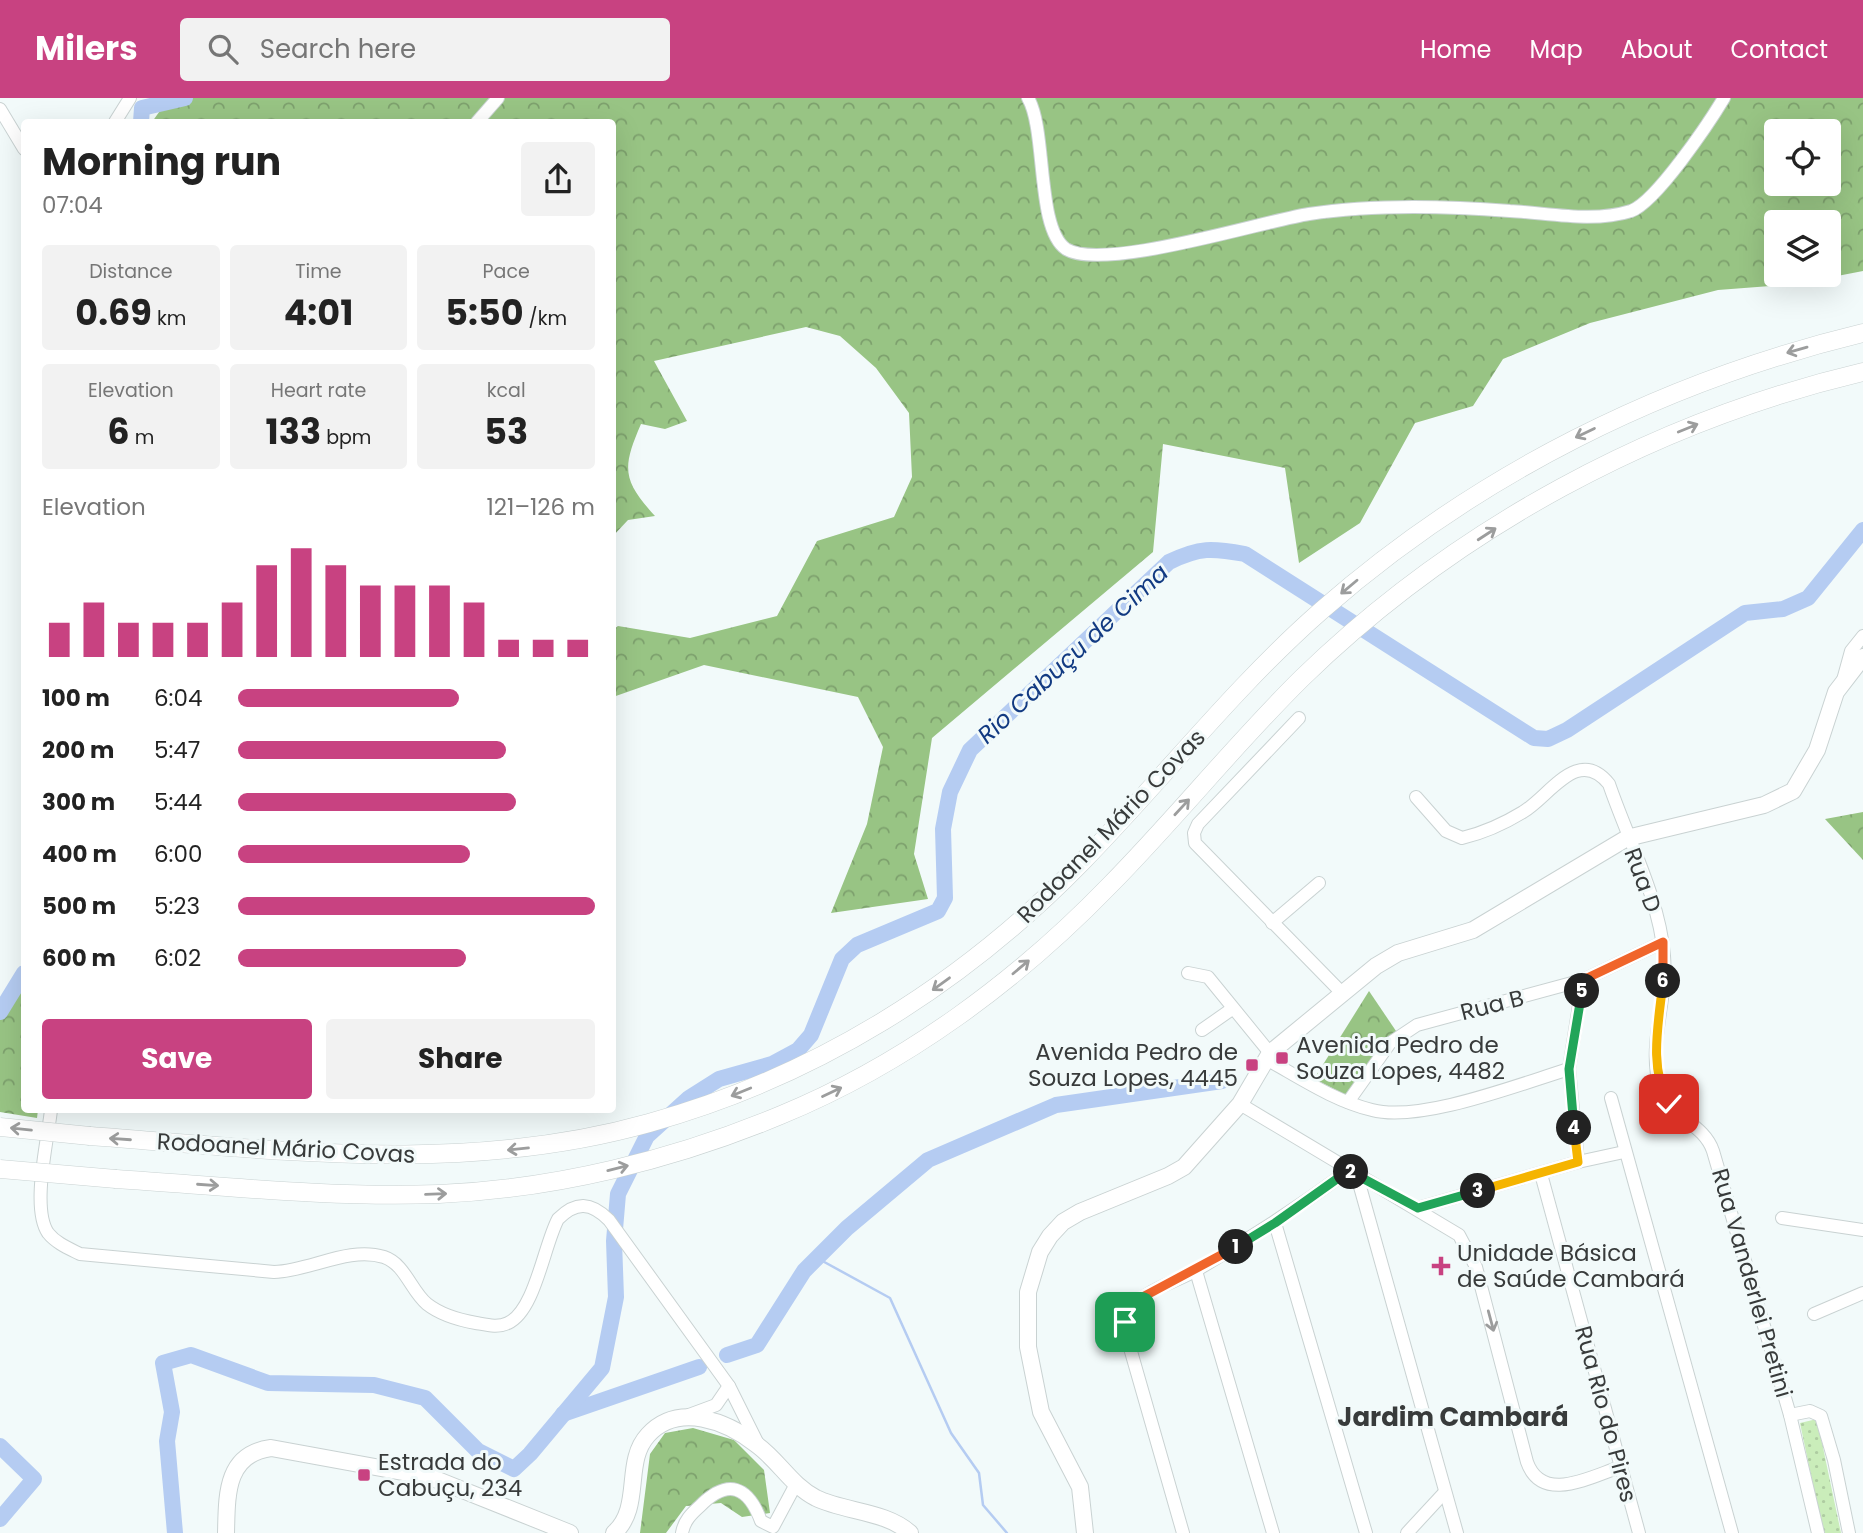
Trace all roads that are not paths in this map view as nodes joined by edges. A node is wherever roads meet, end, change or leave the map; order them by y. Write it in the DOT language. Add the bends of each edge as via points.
graph roads {
  1 [pos="130,98"];
  2 [pos="498,98"];
  3 [pos="1028,98"];
  4 [pos="1724,98"];
  5 [pos="0,109"];
  6 [pos="117,119"];
  7 [pos="480,119"];
  8 [pos="21,144"];
  9 [pos="1863,333"];
  10 [pos="1863,372"];
  11 [pos="1863,636"];
  12 [pos="1863,657"];
  13 [pos="1843,680"];
  14 [pos="1299,718"];
  15 [pos="1416,797"];
  16 [pos="1627,838"];
  17 [pos="1319,883"];
  18 [pos="1272,923"];
  19 [pos="1663,942"];
  20 [pos="1188,973"];
  21 [pos="1583,980"];
  22 [pos="1343,994"];
  23 [pos="1232,1009"];
  24 [pos="1202,1030"];
  25 [pos="1268,1056"];
  26 [pos="1569,1069"];
  27 [pos="1611,1098"];
  28 [pos="1348,1102"];
  29 [pos="1240,1104"];
  30 [pos="51,1113"];
  31 [pos="0,1127"];
  32 [pos="1713,1151"];
  33 [pos="1625,1152"];
  34 [pos="1578,1162"];
  35 [pos="0,1169"];
  36 [pos="1352,1173"];
  37 [pos="1541,1174"];
  38 [pos="1418,1208"];
  39 [pos="1782,1218"];
  40 [pos="1275,1223"];
  41 [pos="1863,1230"];
  42 [pos="1196,1271"];
  43 [pos="1863,1293"];
  44 [pos="1814,1314"];
  45 [pos="729,1385"];
  46 [pos="689,1415"];
  47 [pos="1790,1415"];
  48 [pos="759,1446"];
  49 [pos="1620,1467"];
  50 [pos="796,1484"];
  51 [pos="1444,1493"];
  52 [pos="226,1533"];
  53 [pos="570,1533"];
  54 [pos="614,1533"];
  55 [pos="682,1533"];
  56 [pos="910,1533"];
  57 [pos="1085,1533"];
  58 [pos="1183,1533"];
  59 [pos="1273,1533"];
  60 [pos="1366,1533"];
  61 [pos="1407,1533"];
  62 [pos="1457,1533"];
  63 [pos="1639,1533"];
  64 [pos="1732,1533"];
  65 [pos="1818,1533"];
  66 [pos="1849,1533"];
  1 -- 6 [label="street"];
  2 -- 7 [label="street"];
  3 -- 4 [label="street" via="1058,242 1068,250 1097,254 1162,248 1327,211 1435,207 1578,216 1633,210 1643,205 1685,155"];
  5 -- 8 [label="street"];
  9 -- 31 [label="highway, Rodoanel Mário Covas, one-way, bridge" via="1772,357 1635,409 1518,469 1402,545 1275,654 1032,911 964,967 883,1023 786,1074 699,1108 585,1139 480,1153 379,1156"];
  35 -- 10 [label="highway, Rodoanel Mário Covas, one-way, bridge" via="387,1194 498,1189 551,1182 672,1154 783,1115 892,1060 999,985 1081,914 1303,678 1429,570 1517,514 1627,454 1730,411"];
  11 -- 13 [label="street" via="1851,651"];
  12 -- 13 [label="main road"];
  13 -- 16 [label="main road" via="1810,766 1793,791 1765,805"];
  14 -- 18 [label="street" via="1198,824 1194,834 1201,852"];
  15 -- 16 [label="street, Rua D" via="1446,831 1462,838 1522,813 1557,782 1585,769 1602,775 1609,784"];
  16 -- 19 [label="street, Rua D"];
  16 -- 22 [label="main road" via="1473,930 1398,953"];
  17 -- 18 [label="street"];
  18 -- 22 [label="street"];
  19 -- 21 [label="street, Rua B"];
  19 -- 32 [label="street, Rua D" via="1656,1055 1660,1090 1680,1116 1702,1130"];
  20 -- 23 [label="street" via="1208,977"];
  21 -- 26 [label="street"];
  21 -- 28 [label="street, Rua B" via="1410,1028 1390,1043"];
  22 -- 25 [label="main road"];
  23 -- 24 [label="street"];
  23 -- 25 [label="street"];
  25 -- 28 [label="street"];
  25 -- 29 [label="main road"];
  26 -- 28 [label="street" via="1407,1113 1374,1111"];
  26 -- 34 [label="street"];
  27 -- 33 [label="street"];
  29 -- 36 [label="street"];
  29 -- 57 [label="main road" via="1184,1167 1063,1222 1040,1252 1028,1292 1031,1368 1041,1412 1080,1487"];
  30 -- 45 [label="street" via="41,1217 54,1238 80,1254 274,1272 293,1272 365,1254 397,1265 425,1303 441,1312 494,1326 519,1315 528,1301 552,1230 567,1210 591,1205 609,1220"];
  32 -- 47 [label="street, Rua Vanderlei Pretini"];
  33 -- 34 [label="street"];
  33 -- 64 [label="street"];
  34 -- 37 [label="street"];
  36 -- 38 [label="street"];
  36 -- 40 [label="street"];
  36 -- 51 [label="street"];
  37 -- 38 [label="street"];
  37 -- 49 [label="street, Rua Rio do Pires"];
  38 -- 49 [label="street, one-way" via="1459,1235 1470,1251 1536,1480 1555,1485"];
  39 -- 41 [label="street"];
  40 -- 42 [label="street"];
  40 -- 60 [label="street"];
  42 -- 58 [label="street" via="1127,1312 1126,1334"];
  42 -- 59 [label="street"];
  43 -- 44 [label="street"];
  45 -- 46 [label="street" via="716,1405"];
  45 -- 48 [label="street"];
  46 -- 48 [label="main road" via="735,1429"];
  46 -- 54 [label="main road" via="666,1421 645,1437 639,1448 629,1510"];
  47 -- 65 [label="street, Rua Vanderlei Pretini"];
  47 -- 66 [label="street, Rua Vanderlei Pretini" via="1810,1411 1821,1416"];
  48 -- 50 [label="main road"];
  49 -- 63 [label="street, Rua Rio do Pires"];
  50 -- 55 [label="street" via="773,1527 761,1521 745,1493 726,1489 710,1495 690,1515"];
  50 -- 56 [label="main road" via="815,1497 894,1523"];
  51 -- 61 [label="street"];
  51 -- 62 [label="street"];
  52 -- 53 [label="main road" via="227,1492 237,1464 257,1450 271,1448 430,1476"];
}
